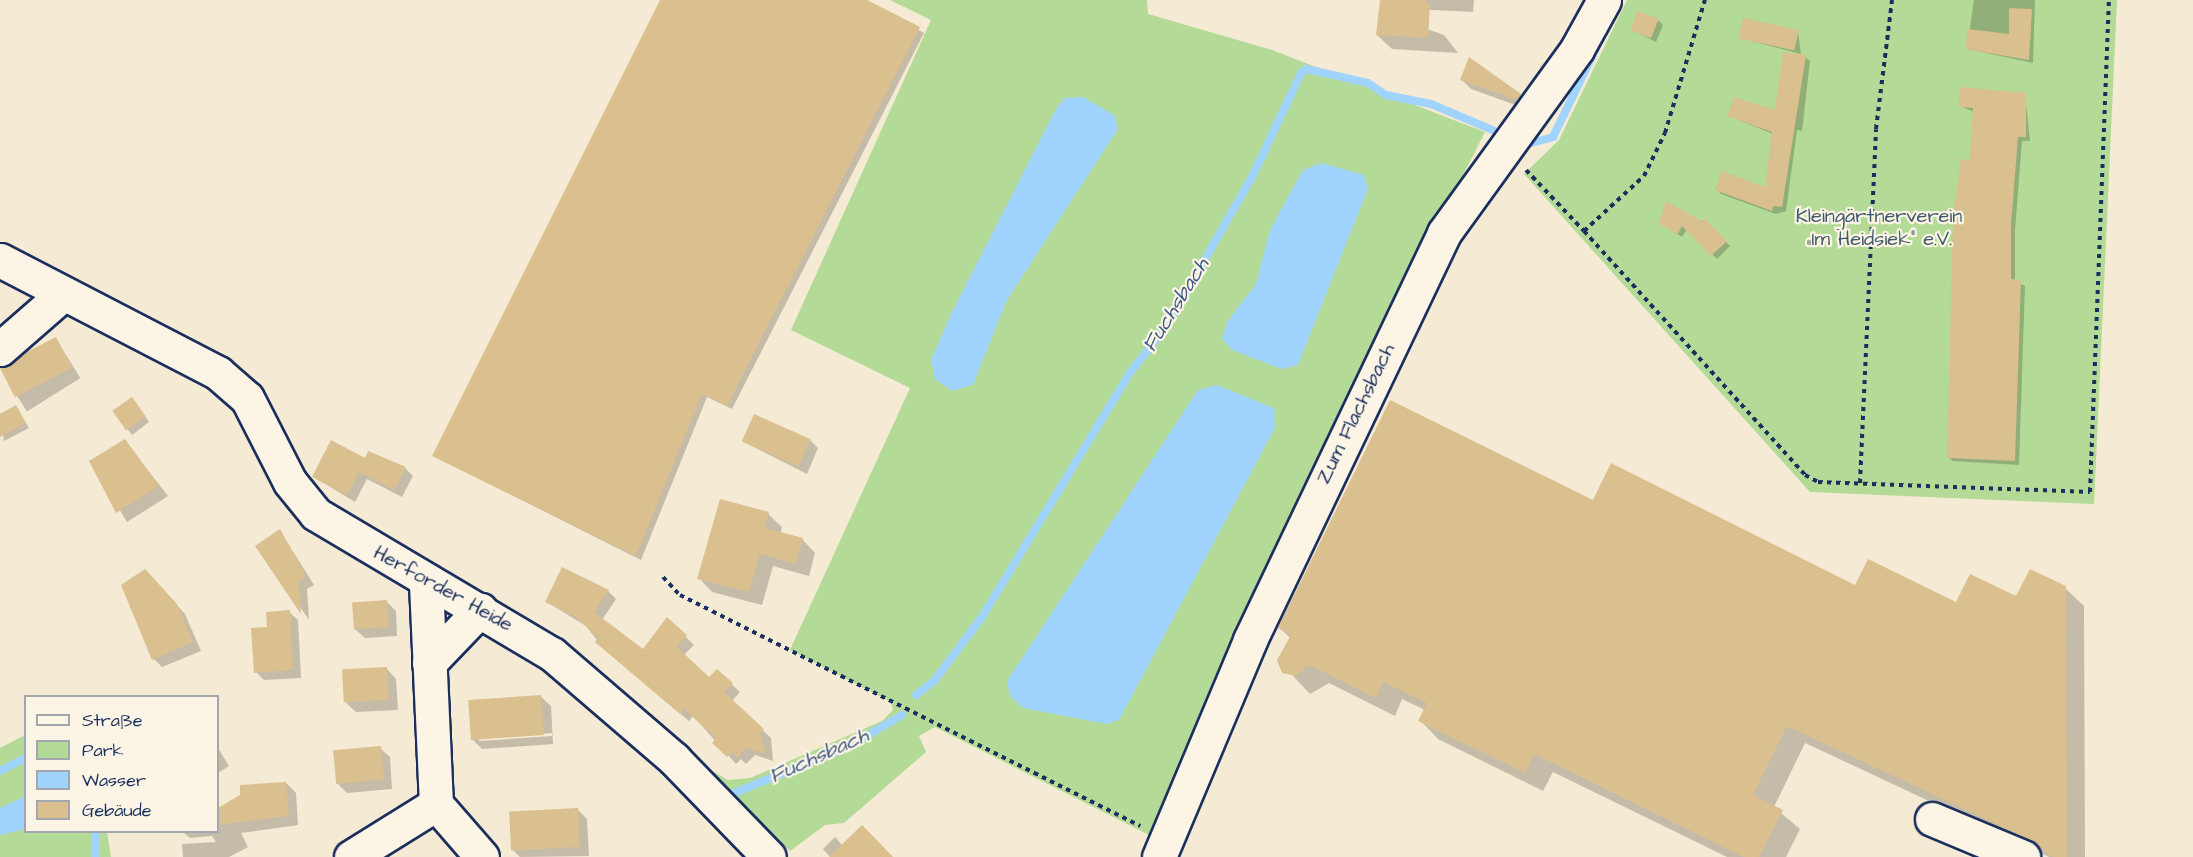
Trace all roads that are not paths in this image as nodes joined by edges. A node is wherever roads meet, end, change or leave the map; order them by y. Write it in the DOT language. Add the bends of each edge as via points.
graph roads {
  1 [pos="1604,0"];
  2 [pos="0,260"];
  3 [pos="63,294"];
  4 [pos="0,350"];
  5 [pos="426,584"];
  6 [pos="480,610"];
  7 [pos="429,663"];
  8 [pos="436,804"];
  9 [pos="1932,819"];
  10 [pos="1164,850"];
  11 [pos="351,857"];
  12 [pos="482,857"];
  13 [pos="769,857"];
  14 [pos="2024,857"];
  1 -- 10 [label="street, Zum Flachsbach" via="1577,49 1465,199 1439,243 1250,640"];
  2 -- 3 [label="street, Herforder Heide"];
  3 -- 4 [label="street"];
  3 -- 5 [label="street, Herforder Heide" via="218,373 248,398 264,422 301,500"];
  5 -- 6 [label="street, Herforder Heide"];
  5 -- 7 [label="street"];
  6 -- 7 [label="street"];
  6 -- 13 [label="street, Herforder Heide" via="592,687 674,759"];
  7 -- 8 [label="street"];
  8 -- 11 [label="street"];
  8 -- 12 [label="street"];
  9 -- 14 [label="street"];
}
